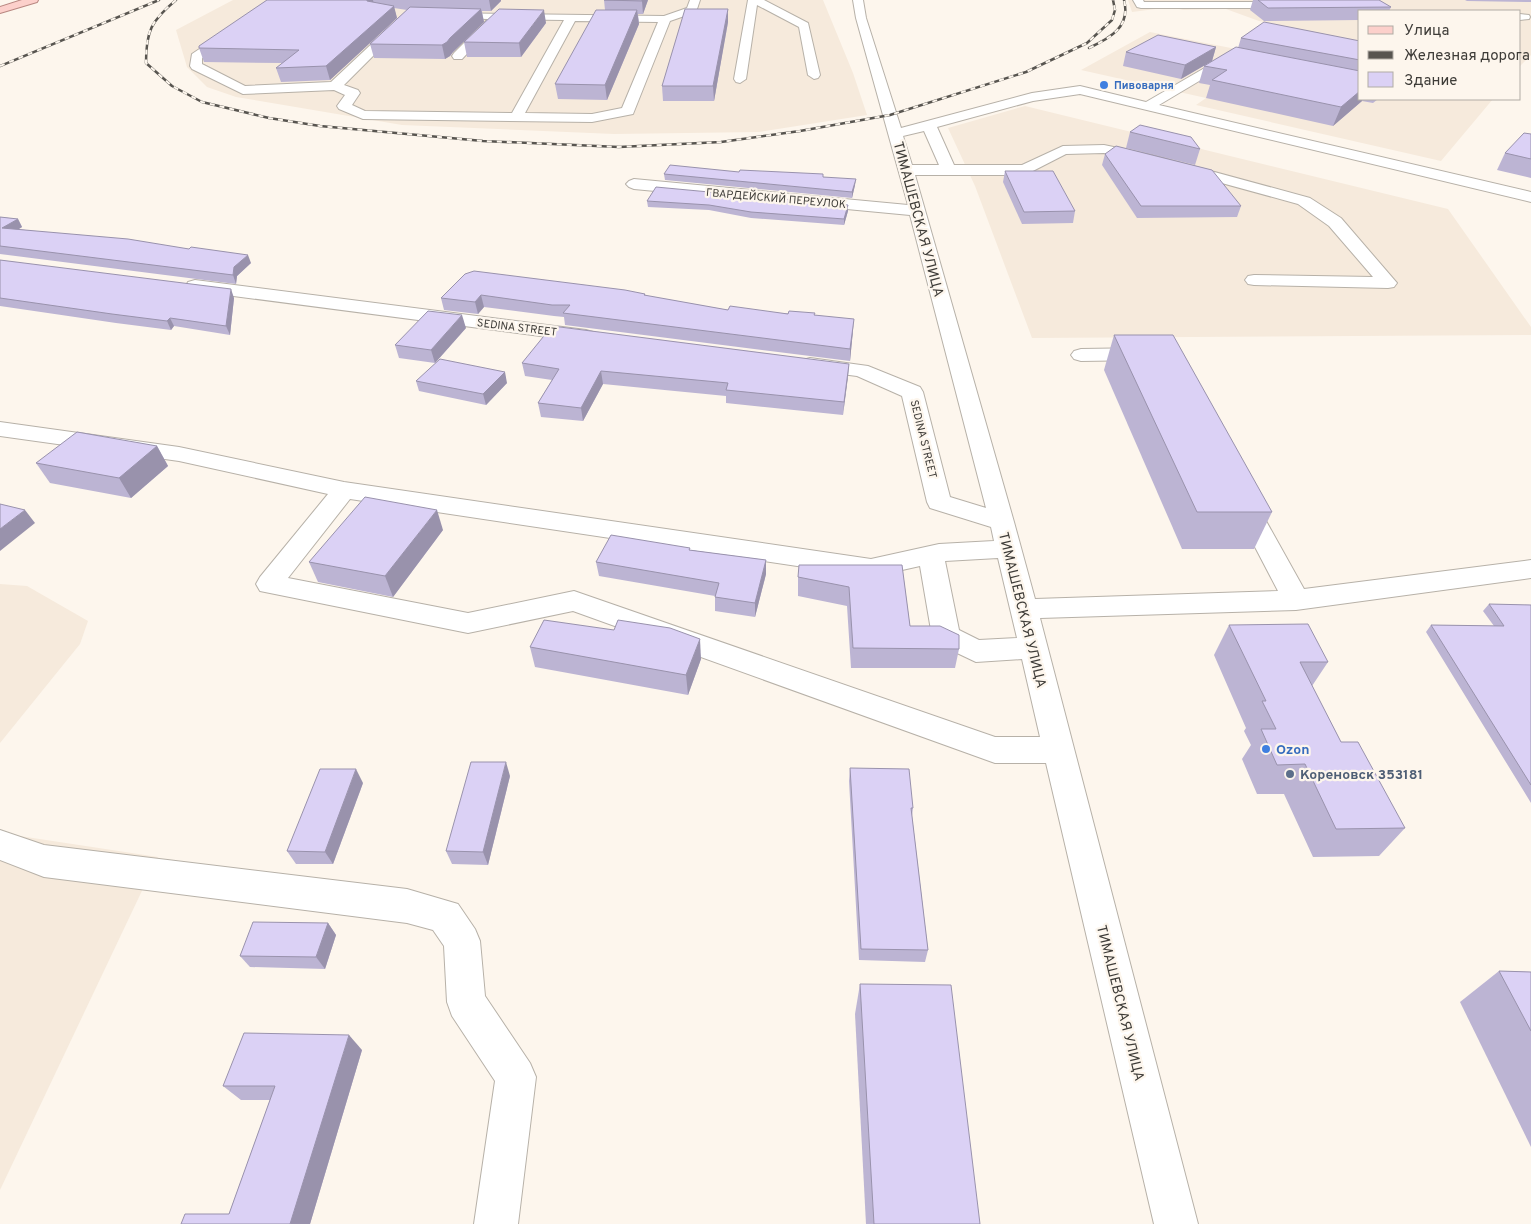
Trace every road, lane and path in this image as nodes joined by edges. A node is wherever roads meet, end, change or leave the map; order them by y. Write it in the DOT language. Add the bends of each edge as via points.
graph roads {
  1 [pos="34,0"];
  2 [pos="279,0"];
  3 [pos="695,0"];
  4 [pos="755,0"];
  5 [pos="858,0"];
  6 [pos="1138,0"];
  7 [pos="1346,0"];
  8 [pos="510,5"];
  9 [pos="0,10"];
  10 [pos="392,12"];
  11 [pos="438,15"];
  12 [pos="497,16"];
  13 [pos="571,18"];
  14 [pos="665,19"];
  15 [pos="1207,54"];
  16 [pos="458,56"];
  17 [pos="814,75"];
  18 [pos="740,80"];
  19 [pos="336,86"];
  20 [pos="1148,106"];
  21 [pos="517,116"];
  22 [pos="929,125"];
  23 [pos="896,134"];
  24 [pos="906,170"];
  25 [pos="949,170"];
  26 [pos="634,184"];
  27 [pos="1531,197"];
  28 [pos="917,211"];
  29 [pos="1254,280"];
  30 [pos="178,284"];
  31 [pos="604,338"];
  32 [pos="1081,355"];
  33 [pos="791,362"];
  34 [pos="1170,362"];
  35 [pos="0,429"];
  36 [pos="1235,486"];
  37 [pos="344,490"];
  38 [pos="1002,522"];
  39 [pos="1008,548"];
  40 [pos="931,555"];
  41 [pos="1531,569"];
  42 [pos="1296,600"];
  43 [pos="1023,609"];
  44 [pos="1033,648"];
  45 [pos="1058,750"];
  46 [pos="0,845"];
  47 [pos="496,1224"];
  48 [pos="1176,1224"];
  1 -- 9 [label="main road"];
  2 -- 19 [label="street" via="196,57 196,66 243,90"];
  3 -- 14 [label="street" via="692,10"];
  4 -- 17 [label="street" via="804,25"];
  4 -- 18 [label="street"];
  5 -- 23 [label="street, ТИМАШЕВСКАЯ УЛИЦА"];
  6 -- 7 [label="street" via="1141,5 1309,5"];
  8 -- 12 [label="street"];
  10 -- 19 [label="street" via="409,15"];
  11 -- 12 [label="street"];
  12 -- 13 [label="street"];
  12 -- 16 [label="street"];
  13 -- 14 [label="street"];
  13 -- 21 [label="street"];
  14 -- 21 [label="street" via="628,111 592,118"];
  15 -- 20 [label="street" via="1232,59"];
  19 -- 21 [label="street" via="353,93 344,106 363,115"];
  20 -- 22 [label="street" via="1080,90 1032,97"];
  20 -- 27 [label="street"];
  22 -- 23 [label="street"];
  22 -- 25 [label="street"];
  23 -- 24 [label="street, ТИМАШЕВСКАЯ УЛИЦА"];
  24 -- 25 [label="street"];
  24 -- 28 [label="street, ТИМАШЕВСКАЯ УЛИЦА"];
  25 -- 29 [label="street" via="1024,170 1063,150 1104,149 1147,158 1304,201 1335,222 1388,284"];
  26 -- 28 [label="street, ГВАРДЕЙСКИЙ ПЕРЕУЛОК"];
  28 -- 38 [label="street, ТИМАШЕВСКАЯ УЛИЦА"];
  30 -- 31 [label="street, SEDINA STREET"];
  32 -- 34 [label="street" via="1165,354"];
  33 -- 38 [label="street, SEDINA STREET" via="861,370 912,392 939,502"];
  35 -- 37 [label="street" via="179,454"];
  36 -- 42 [label="street"];
  37 -- 40 [label="street" via="871,568"];
  37 -- 45 [label="street" via="269,584 468,623 574,601 995,750"];
  38 -- 39 [label="street, ТИМАШЕВСКАЯ УЛИЦА"];
  39 -- 40 [label="street"];
  39 -- 43 [label="street, ТИМАШЕВСКАЯ УЛИЦА"];
  40 -- 44 [label="street" via="946,636 976,651"];
  41 -- 42 [label="street"];
  42 -- 43 [label="street"];
  43 -- 44 [label="street, ТИМАШЕВСКАЯ УЛИЦА"];
  44 -- 45 [label="street, ТИМАШЕВСКАЯ УЛИЦА"];
  45 -- 48 [label="street, ТИМАШЕВСКАЯ УЛИЦА"];
  46 -- 47 [label="street" via="44,860 407,906 445,916 462,941 466,1002 516,1077"];
}
